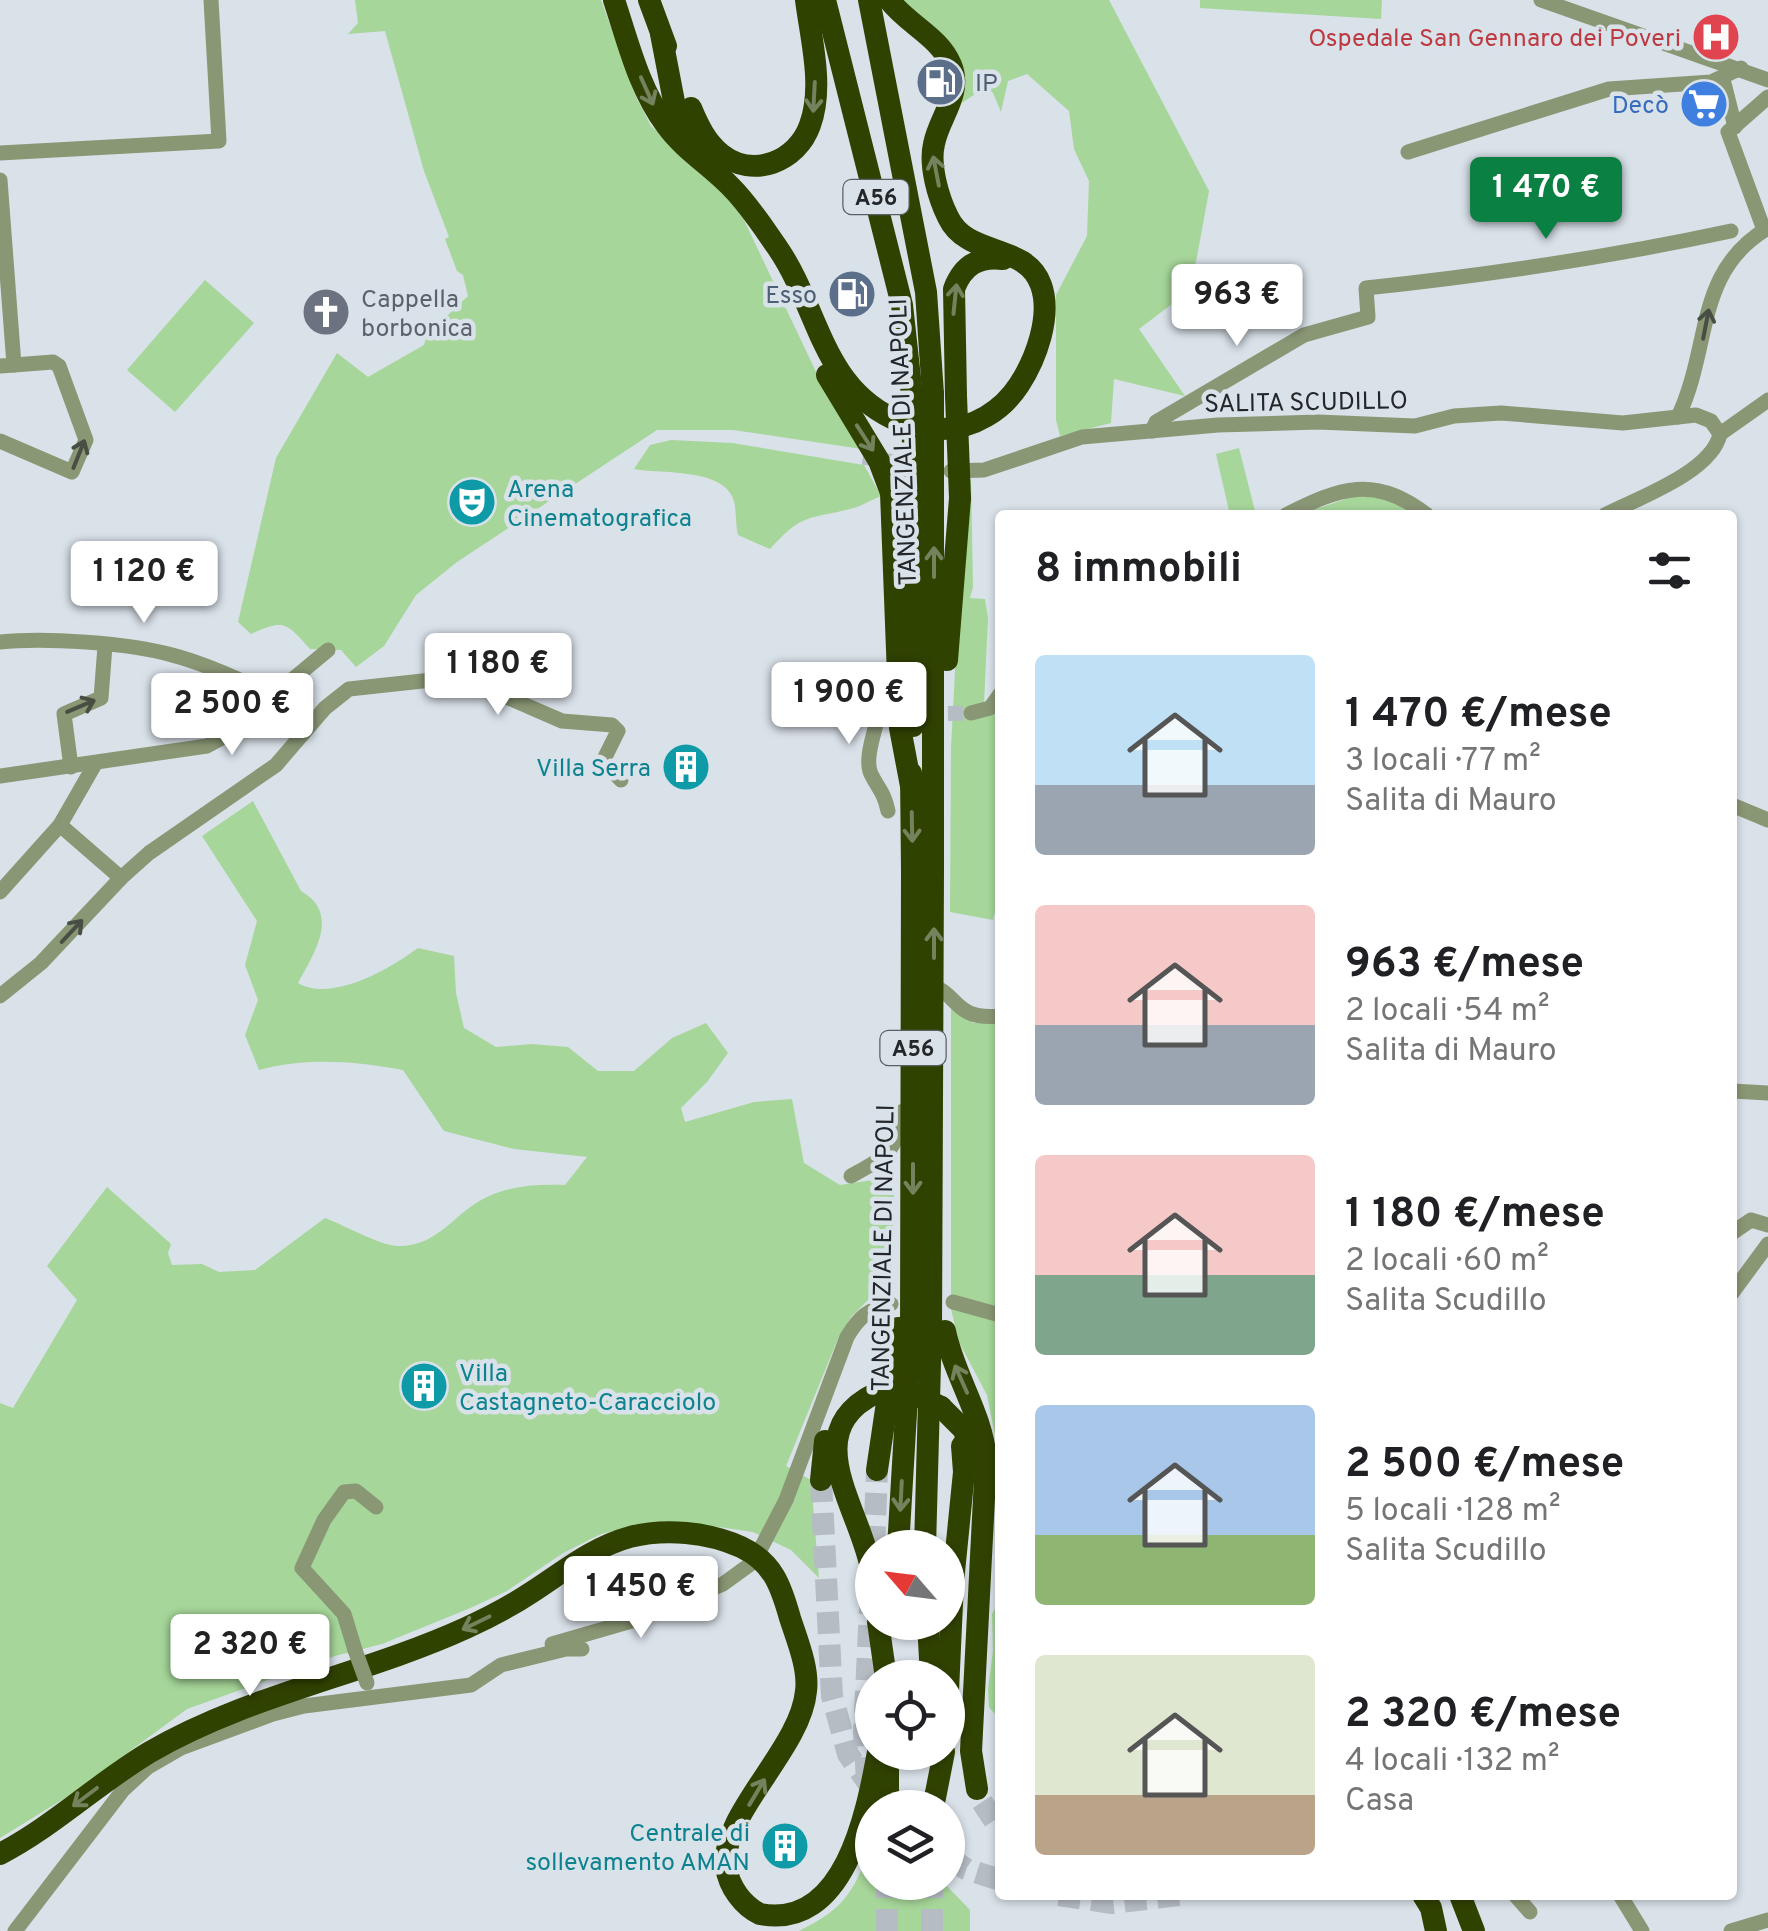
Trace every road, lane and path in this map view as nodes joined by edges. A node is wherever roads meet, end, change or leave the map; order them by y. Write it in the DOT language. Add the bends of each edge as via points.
graph roads {
  1 [pos="211,0"];
  2 [pos="614,0"];
  3 [pos="650,0"];
  4 [pos="806,0"];
  5 [pos="825,0"];
  6 [pos="870,0"];
  7 [pos="890,0"];
  8 [pos="1542,0"];
  9 [pos="660,34"];
  10 [pos="829,56"];
  11 [pos="1741,68"];
  12 [pos="1723,79"];
  13 [pos="1768,80"];
  14 [pos="1768,97"];
  15 [pos="1732,130"];
  16 [pos="1408,152"];
  17 [pos="0,153"];
  18 [pos="0,180"];
  19 [pos="740,196"];
  20 [pos="1766,229"];
  21 [pos="1731,232"];
  22 [pos="4,291"];
  23 [pos="7,365"];
  24 [pos="934,395"];
  25 [pos="1768,400"];
  26 [pos="1678,417"];
  27 [pos="1152,431"];
  28 [pos="1720,434"];
  29 [pos="0,440"];
  30 [pos="932,458"];
  31 [pos="1296,510"];
  32 [pos="1421,510"];
  33 [pos="1615,510"];
  34 [pos="0,642"];
  35 [pos="105,646"];
  36 [pos="328,650"];
  37 [pos="254,687"];
  38 [pos="274,695"];
  39 [pos="995,701"];
  40 [pos="259,708"];
  41 [pos="971,714"];
  42 [pos="887,715"];
  43 [pos="95,764"];
  44 [pos="71,767"];
  45 [pos="935,768"];
  46 [pos="0,776"];
  47 [pos="621,780"];
  48 [pos="911,786"];
  49 [pos="1737,807"];
  50 [pos="888,811"];
  51 [pos="1768,820"];
  52 [pos="60,824"];
  53 [pos="923,871"];
  54 [pos="121,878"];
  55 [pos="0,892"];
  56 [pos="0,997"];
  57 [pos="995,1016"];
  58 [pos="1737,1090"];
  59 [pos="1768,1093"];
  60 [pos="851,1176"];
  61 [pos="923,1220"];
  62 [pos="1768,1224"];
  63 [pos="1737,1230"];
  64 [pos="1768,1244"];
  65 [pos="1737,1287"];
  66 [pos="952,1302"];
  67 [pos="891,1304"];
  68 [pos="995,1313"];
  69 [pos="921,1329"];
  70 [pos="876,1394"];
  71 [pos="941,1407"];
  72 [pos="878,1470"];
  73 [pos="821,1480"];
  74 [pos="376,1507"];
  75 [pos="862,1530"];
  76 [pos="900,1530"];
  77 [pos="925,1530"];
  78 [pos="582,1649"];
  79 [pos="950,1660"];
  80 [pos="489,1671"];
  81 [pos="368,1692"];
  82 [pos="875,1770"];
  83 [pos="0,1854"];
  84 [pos="1426,1900"];
  85 [pos="1462,1900"];
  86 [pos="1519,1900"];
  87 [pos="1623,1900"];
  88 [pos="1530,1912"];
  89 [pos="1768,1920"];
  90 [pos="15,1931"];
  91 [pos="1436,1931"];
  92 [pos="1474,1931"];
  93 [pos="1642,1931"];
  94 [pos="1731,1931"];
  1 -- 17 [label="street" via="219,140"];
  2 -- 19 [label="highway, one-way" via="660,116"];
  3 -- 9 [label="highway"];
  4 -- 9 [label="highway, one-way" via="813,114 799,146 773,163 742,164 712,145"];
  5 -- 10 [label="highway"];
  5 -- 24 [label="highway, TANGENZIALE DI NAPOLI / A56" via="902,305"];
  6 -- 24 [label="highway, TANGENZIALE DI NAPOLI / A56" via="926,292"];
  19 -- 7 [label="highway, one-way" via="781,252 836,370 864,402 909,425 947,430 987,416 1016,389 1039,338 1042,288 1022,261 971,242 947,216 932,158 953,94 952,68"];
  8 -- 11 [label="street"];
  24 -- 9 [label="highway, one-way" via="952,297 966,268 985,258 1008,261 1028,276 1036,297 1032,339 1014,380 995,402 973,416 942,422 881,404 843,366 776,230 685,131"];
  11 -- 12 [label="street"];
  11 -- 13 [label="street"];
  12 -- 15 [label="street"];
  12 -- 16 [label="street" via="1609,89"];
  14 -- 15 [label="street"];
  15 -- 20 [label="street"];
  18 -- 22 [label="street"];
  19 -- 48 [label="highway, one-way" via="824,370 888,482 900,728"];
  26 -- 20 [label="street, one-way" via="1714,286 1728,261"];
  21 -- 27 [label="street" via="1466,278 1366,288 1368,317 1304,335 1156,422"];
  22 -- 23 [label="street"];
  29 -- 23 [label="street, one-way" via="72,472 86,440 60,366"];
  24 -- 30 [label="highway, TANGENZIALE DI NAPOLI / A56, bridge"];
  24 -- 45 [label="highway, bridge" via="960,498"];
  25 -- 28 [label="street"];
  26 -- 27 [label="street, SALITA SCUDILLO" via="1623,422 1501,412 1416,426 1318,422"];
  26 -- 28 [label="street, SALITA SCUDILLO" via="1711,420"];
  27 -- 30 [label="street, SALITA SCUDILLO" via="1082,437 984,470"];
  28 -- 33 [label="street" via="1692,470"];
  45 -- 30 [label="highway, TANGENZIALE DI NAPOLI / A56, one-way"];
  30 -- 48 [label="highway, TANGENZIALE DI NAPOLI / A56"];
  31 -- 32 [label="street" via="1336,491 1376,490 1404,497"];
  34 -- 35 [label="street"];
  35 -- 37 [label="street" via="176,656"];
  44 -- 35 [label="street, one-way" via="64,714 101,698"];
  36 -- 38 [label="street"];
  37 -- 38 [label="street"];
  37 -- 40 [label="street"];
  38 -- 40 [label="street"];
  39 -- 41 [label="street"];
  40 -- 43 [label="street" via="207,746"];
  42 -- 50 [label="street" via="878,716 868,763"];
  43 -- 44 [label="street"];
  43 -- 52 [label="street"];
  44 -- 46 [label="street"];
  45 -- 53 [label="highway, TANGENZIALE DI NAPOLI / A56"];
  47 -- 54 [label="street" via="603,761 618,731 612,725 562,720 474,683 441,679 349,688 276,764"];
  48 -- 53 [label="highway, TANGENZIALE DI NAPOLI / A56, one-way"];
  49 -- 51 [label="street"];
  52 -- 54 [label="street"];
  52 -- 55 [label="street"];
  53 -- 61 [label="highway, TANGENZIALE DI NAPOLI / A56, bridge"];
  56 -- 54 [label="street, one-way"];
  57 -- 60 [label="street" via="968,1014 937,986 911,992 904,1007 901,1128 884,1158"];
  58 -- 59 [label="street"];
  61 -- 69 [label="highway, bridge"];
  61 -- 69 [label="highway, bridge"];
  62 -- 63 [label="street" via="1751,1220"];
  64 -- 65 [label="street"];
  66 -- 68 [label="street"];
  67 -- 80 [label="street" via="859,1317 847,1337 786,1500 756,1556 722,1584 635,1620 506,1659"];
  71 -- 69 [label="highway, one-way" via="964,1430 973,1462 960,1714 980,1795 971,1751 986,1459 980,1424 954,1365"];
  69 -- 72 [label="highway"];
  69 -- 76 [label="highway, TANGENZIALE DI NAPOLI, one-way"];
  69 -- 77 [label="highway, TANGENZIALE DI NAPOLI"];
  70 -- 71 [label="highway, bridge" via="904,1392"];
  70 -- 73 [label="highway" via="835,1418"];
  70 -- 75 [label="highway" via="849,1413 835,1444"];
  71 -- 79 [label="highway" via="959,1433 964,1460"];
  74 -- 81 [label="street, bridge" via="356,1491 344,1492 302,1568 344,1614"];
  78 -- 80 [label="street"];
  80 -- 81 [label="street" via="470,1685"];
  81 -- 90 [label="street" via="273,1714 148,1767"];
  82 -- 83 [label="highway, one-way" via="868,1814 830,1901 793,1920 750,1908 730,1883 726,1850 799,1718 807,1688 801,1658 779,1580 765,1563 742,1548 694,1534 648,1534 599,1548 463,1629 236,1712 152,1751"];
  84 -- 91 [label="highway"];
  85 -- 92 [label="highway"];
  86 -- 88 [label="street"];
  87 -- 93 [label="street"];
  89 -- 94 [label="street"];
}
